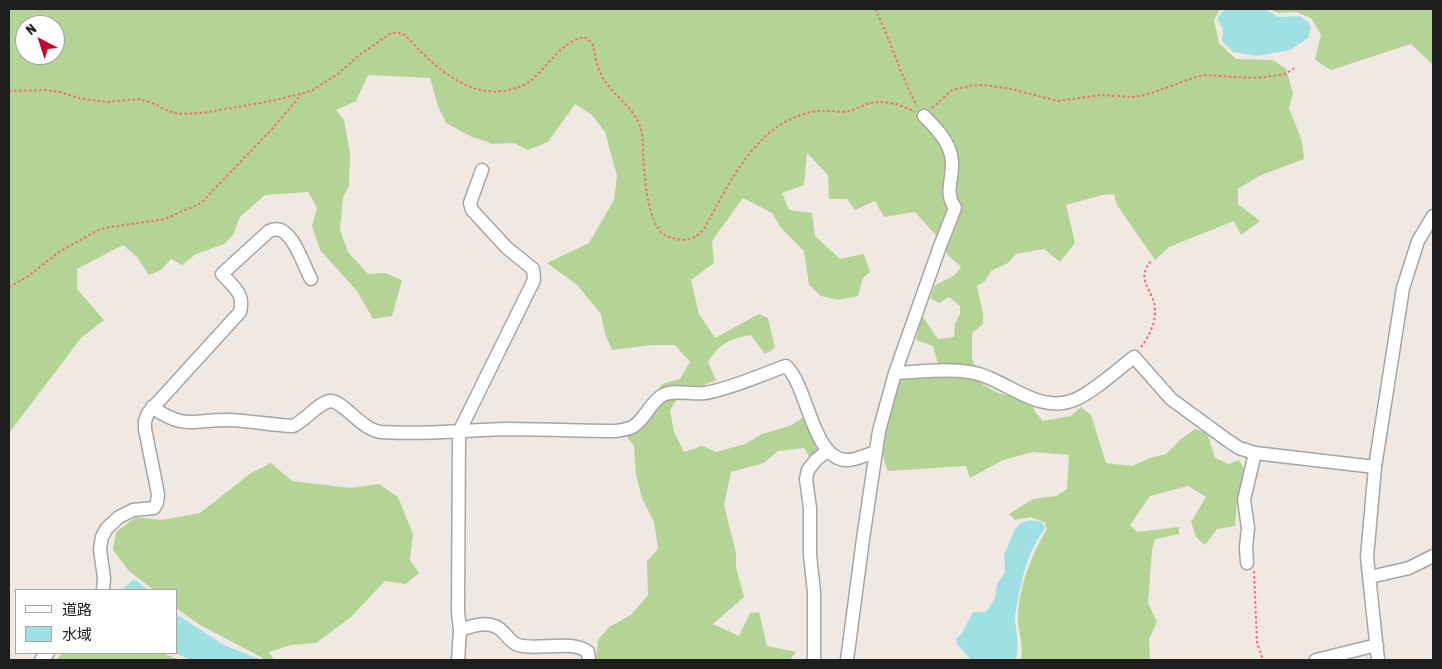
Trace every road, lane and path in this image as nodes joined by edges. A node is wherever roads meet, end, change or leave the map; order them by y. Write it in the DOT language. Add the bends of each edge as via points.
graph roads {
  1 [pos="875,9"];
  2 [pos="1295,68"];
  3 [pos="9,90"];
  4 [pos="301,95"];
  5 [pos="924,116"];
  6 [pos="482,170"];
  7 [pos="1433,216"];
  8 [pos="1152,262"];
  9 [pos="311,279"];
  10 [pos="9,288"];
  11 [pos="1134,357"];
  12 [pos="896,373"];
  13 [pos="152,407"];
  14 [pos="459,432"];
  15 [pos="828,450"];
  16 [pos="876,452"];
  17 [pos="1255,453"];
  18 [pos="1375,467"];
  19 [pos="1433,556"];
  20 [pos="1248,563"];
  21 [pos="1370,577"];
  22 [pos="103,589"];
  23 [pos="460,630"];
  24 [pos="1377,645"];
  25 [pos="458,660"];
  26 [pos="589,660"];
  27 [pos="814,660"];
  28 [pos="847,660"];
  29 [pos="1264,660"];
  30 [pos="1316,660"];
  31 [pos="1378,660"];
  1 -- 5 [label="path" via="911,94"];
  2 -- 5 [label="path" via="1285,74 1265,77 1195,77 1134,96 1102,95 1058,101 1007,88 969,86 952,90"];
  3 -- 4 [label="path" via="44,90 108,102 139,99 168,111 190,114"];
  4 -- 5 [label="path" via="338,74 391,33 405,35 434,65 452,77 470,86 495,92 528,84 562,50 584,37 593,45 603,79 640,124 653,217 662,233 681,240 699,235 753,150 775,127 789,119 817,111 848,112 867,104 885,102"];
  4 -- 10 [label="path" via="201,203 165,220 96,231 59,252"];
  5 -- 12 [label="street" via="942,134 950,151 952,162 948,192 955,208"];
  6 -- 14 [label="street" via="470,203 472,210 506,248 533,269 534,280"];
  7 -- 18 [label="street" via="1418,241 1403,288"];
  8 -- 11 [label="path" via="1147,266 1144,277 1155,311 1148,338"];
  9 -- 13 [label="street" via="283,230 269,231 222,274 241,295 240,312"];
  11 -- 12 [label="street" via="1074,400 1058,403 1042,403 970,372"];
  11 -- 17 [label="street" via="1171,398 1239,448"];
  12 -- 16 [label="street"];
  13 -- 14 [label="street" via="167,418 189,423 232,420 293,426 324,403 332,401 361,424 379,432"];
  13 -- 22 [label="street" via="145,429 157,503 154,508 133,510 119,517 107,528 100,549"];
  14 -- 15 [label="street" via="506,429 616,431 633,427 664,394 723,389 786,366 794,372 815,427"];
  14 -- 23 [label="street"];
  15 -- 16 [label="street" via="844,460"];
  15 -- 27 [label="street" via="808,470 806,479 814,592"];
  16 -- 28 [label="street"];
  17 -- 18 [label="street"];
  17 -- 20 [label="street" via="1244,500"];
  18 -- 21 [label="street" via="1367,557"];
  19 -- 21 [label="street" via="1409,568"];
  20 -- 29 [label="path" via="1254,566 1257,643"];
  21 -- 24 [label="street"];
  23 -- 25 [label="street"];
  23 -- 26 [label="street" via="490,624 500,628 520,646 578,647 588,652"];
  24 -- 30 [label="street"];
  24 -- 31 [label="street"];
}
